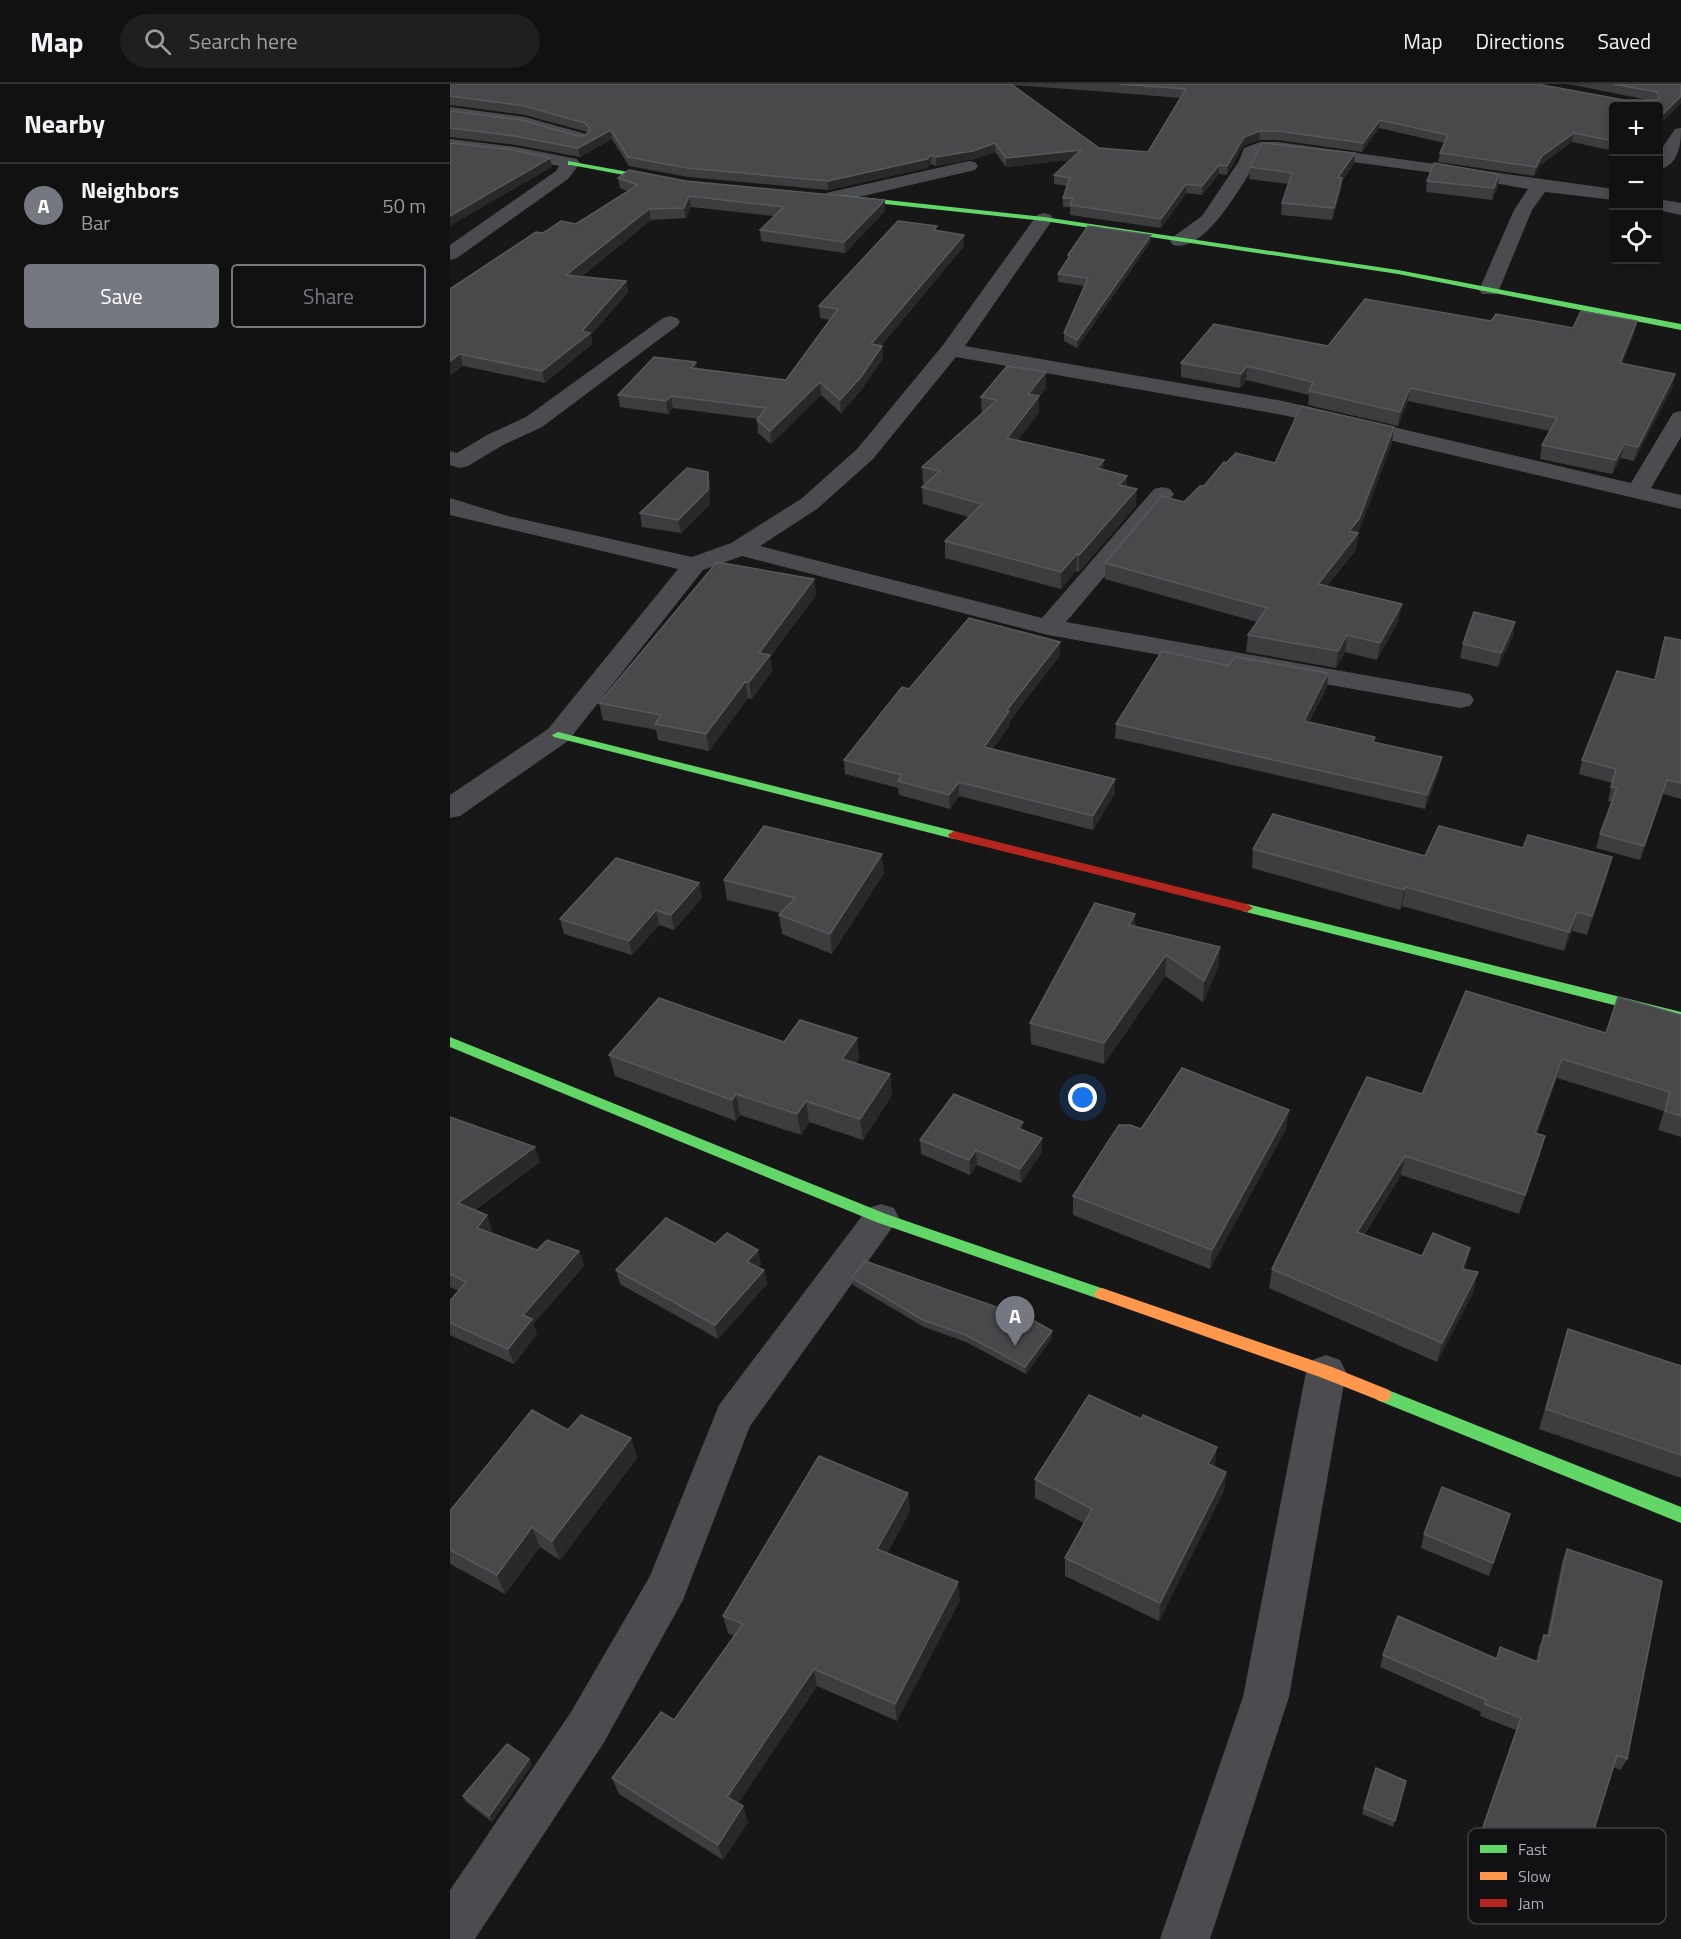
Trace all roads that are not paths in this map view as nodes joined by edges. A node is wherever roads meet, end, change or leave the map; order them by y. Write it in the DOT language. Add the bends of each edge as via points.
graph roads {
  1 [pos="450,112"];
  2 [pos="1681,133"];
  3 [pos="580,138"];
  4 [pos="450,144"];
  5 [pos="1663,161"];
  6 [pos="571,163"];
  7 [pos="969,166"];
  8 [pos="678,183"];
  9 [pos="1540,186"];
  10 [pos="1609,194"];
  11 [pos="827,196"];
  12 [pos="1663,205"];
  13 [pos="1681,209"];
  14 [pos="1044,219"];
  15 [pos="1179,241"];
  16 [pos="450,254"];
  17 [pos="1489,290"];
  18 [pos="670,322"];
  19 [pos="1681,327"];
  20 [pos="951,350"];
  21 [pos="1681,418"];
  22 [pos="453,466"];
  23 [pos="1636,492"];
  24 [pos="1162,494"];
  25 [pos="1681,502"];
  26 [pos="450,505"];
  27 [pos="740,548"];
  28 [pos="694,565"];
  29 [pos="1048,627"];
  30 [pos="1460,700"];
  31 [pos="558,735"];
  32 [pos="450,809"];
  33 [pos="1681,1017"];
  34 [pos="450,1042"];
  35 [pos="881,1218"];
  36 [pos="1326,1372"];
  37 [pos="1681,1515"];
  38 [pos="450,1933"];
  39 [pos="1185,1939"];
  1 -- 3 [label="street" via="525,122"];
  2 -- 5 [label="street"];
  4 -- 6 [label="street"];
  6 -- 8 [label="street"];
  6 -- 16 [label="street" via="562,175"];
  7 -- 11 [label="street"];
  9 -- 10 [label="street"];
  9 -- 15 [label="street" via="1450,170 1260,147 1250,152 1209,220"];
  9 -- 17 [label="street" via="1523,210"];
  11 -- 14 [label="street"];
  12 -- 13 [label="street"];
  14 -- 15 [label="street"];
  14 -- 20 [label="street"];
  15 -- 17 [label="street" via="1398,272"];
  17 -- 19 [label="street"];
  18 -- 22 [label="street" via="534,422"];
  20 -- 23 [label="street" via="1283,408"];
  20 -- 27 [label="street" via="865,454 809,504"];
  21 -- 23 [label="street"];
  23 -- 25 [label="street"];
  24 -- 29 [label="street"];
  26 -- 28 [label="street" via="504,522"];
  27 -- 28 [label="street"];
  27 -- 29 [label="street"];
  28 -- 31 [label="street"];
  29 -- 30 [label="street"];
  31 -- 32 [label="street"];
  31 -- 33 [label="street"];
  34 -- 35 [label="street"];
  35 -- 36 [label="street"];
  35 -- 38 [label="street" via="733,1417 668,1586 587,1728"];
  36 -- 37 [label="street"];
  36 -- 39 [label="street" via="1266,1697"];
}
